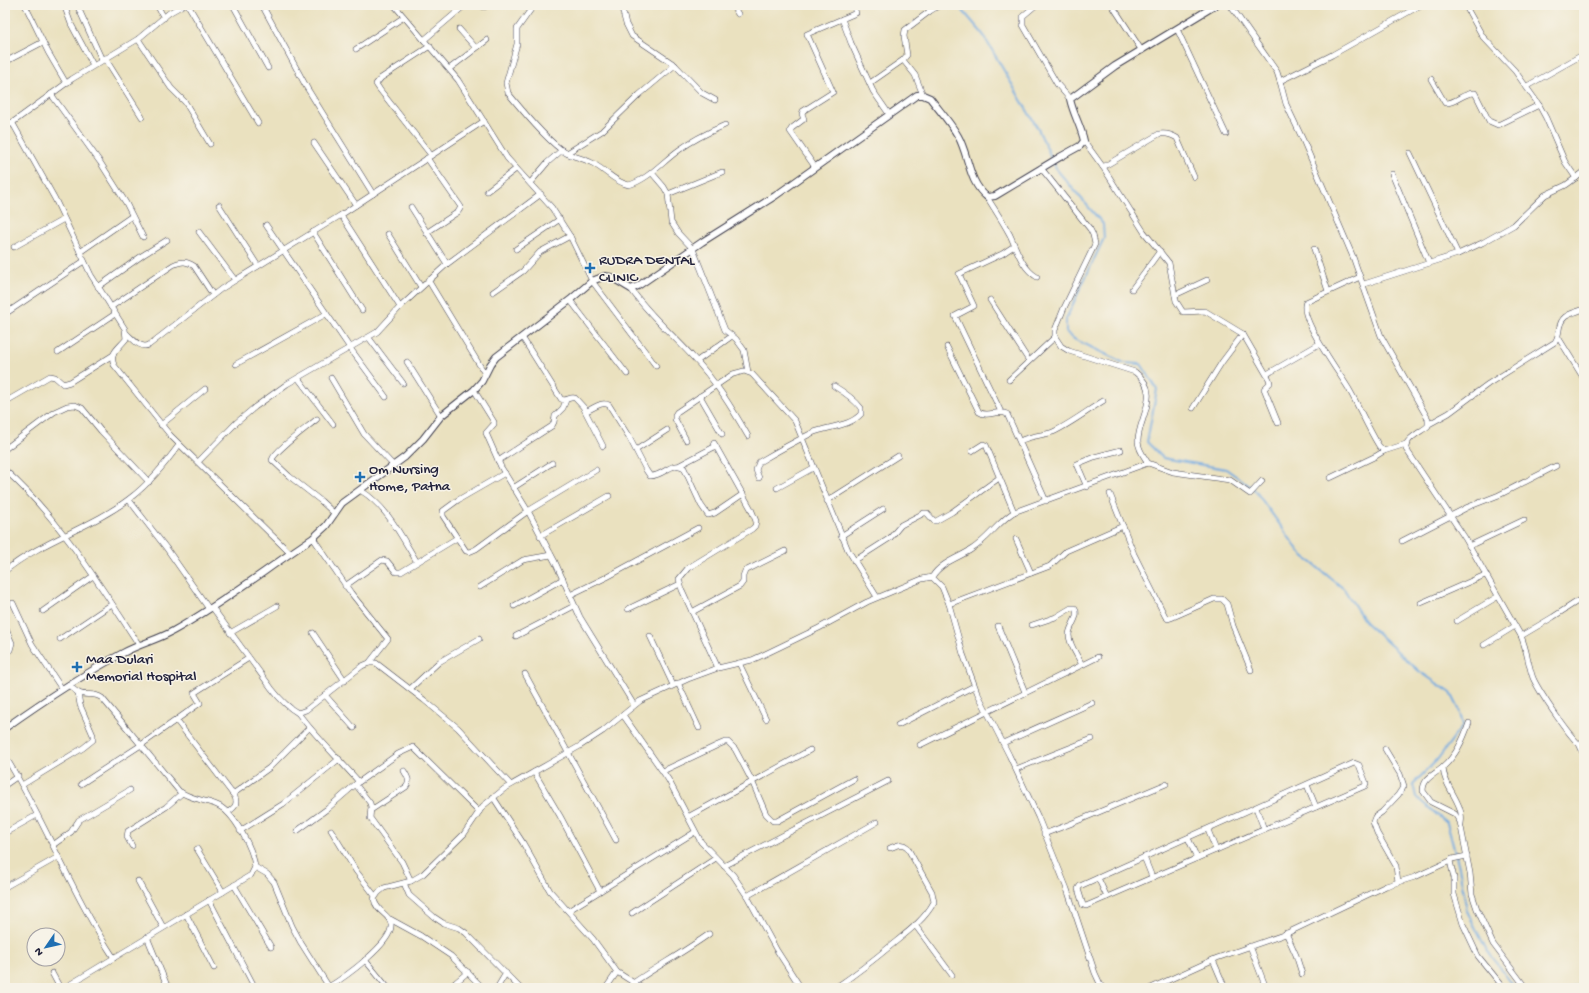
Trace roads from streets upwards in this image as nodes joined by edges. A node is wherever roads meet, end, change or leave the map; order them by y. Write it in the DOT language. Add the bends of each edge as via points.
graph roads {
  1 [pos="25,5"];
  2 [pos="64,5"];
  3 [pos="77,5"];
  4 [pos="157,5"];
  5 [pos="183,5"];
  6 [pos="188,5"];
  7 [pos="233,5"];
  8 [pos="262,5"];
  9 [pos="394,5"];
  10 [pos="465,5"];
  11 [pos="480,5"];
  12 [pos="490,5"];
  13 [pos="534,5"];
  14 [pos="621,5"];
  15 [pos="732,5"];
  16 [pos="853,5"];
  17 [pos="927,5"];
  18 [pos="940,5"];
  19 [pos="1036,5"];
  20 [pos="1216,5"];
  21 [pos="1230,5"];
  22 [pos="1421,5"];
  23 [pos="1465,5"];
  24 [pos="1113,6"];
  25 [pos="930,11"];
  26 [pos="738,14"];
  27 [pos="404,17"];
  28 [pos="164,18"];
  29 [pos="842,19"];
  30 [pos="460,29"];
  31 [pos="1177,29"];
  32 [pos="138,39"];
  33 [pos="424,40"];
  34 [pos="487,40"];
  35 [pos="43,42"];
  36 [pos="430,46"];
  37 [pos="476,48"];
  38 [pos="356,49"];
  39 [pos="1142,50"];
  40 [pos="1584,54"];
  41 [pos="104,59"];
  42 [pos="903,60"];
  43 [pos="5,62"];
  44 [pos="93,65"];
  45 [pos="675,65"];
  46 [pos="268,68"];
  47 [pos="449,69"];
  48 [pos="1431,79"];
  49 [pos="1280,81"];
  50 [pos="66,83"];
  51 [pos="870,83"];
  52 [pos="1527,86"];
  53 [pos="50,94"];
  54 [pos="924,95"];
  55 [pos="1070,99"];
  56 [pos="715,100"];
  57 [pos="1539,105"];
  58 [pos="889,114"];
  59 [pos="142,117"];
  60 [pos="484,121"];
  61 [pos="12,122"];
  62 [pos="258,123"];
  63 [pos="725,125"];
  64 [pos="5,128"];
  65 [pos="1226,134"];
  66 [pos="1084,141"];
  67 [pos="314,142"];
  68 [pos="210,144"];
  69 [pos="564,151"];
  70 [pos="1410,152"];
  71 [pos="429,156"];
  72 [pos="815,167"];
  73 [pos="1043,167"];
  74 [pos="1103,167"];
  75 [pos="516,169"];
  76 [pos="722,172"];
  77 [pos="1584,172"];
  78 [pos="652,173"];
  79 [pos="1392,174"];
  80 [pos="1194,177"];
  81 [pos="1576,178"];
  82 [pos="530,183"];
  83 [pos="487,191"];
  84 [pos="373,194"];
  85 [pos="541,194"];
  86 [pos="668,194"];
  87 [pos="987,197"];
  88 [pos="220,205"];
  89 [pos="356,205"];
  90 [pos="411,207"];
  91 [pos="341,215"];
  92 [pos="132,216"];
  93 [pos="560,218"];
  94 [pos="64,219"];
  95 [pos="266,225"];
  96 [pos="200,232"];
  97 [pos="313,232"];
  98 [pos="426,233"];
  99 [pos="388,234"];
  100 [pos="570,236"];
  101 [pos="143,237"];
  102 [pos="167,240"];
  103 [pos="1014,246"];
  104 [pos="14,247"];
  105 [pos="516,249"];
  106 [pos="692,249"];
  107 [pos="1314,250"];
  108 [pos="283,251"];
  109 [pos="1160,251"];
  110 [pos="80,252"];
  111 [pos="1458,254"];
  112 [pos="84,261"];
  113 [pos="1429,263"];
  114 [pos="446,264"];
  115 [pos="258,266"];
  116 [pos="1037,277"];
  117 [pos="1360,277"];
  118 [pos="235,280"];
  119 [pos="428,280"];
  120 [pos="592,280"];
  121 [pos="1207,280"];
  122 [pos="1364,284"];
  123 [pos="98,287"];
  124 [pos="420,287"];
  125 [pos="630,288"];
  126 [pos="1132,289"];
  127 [pos="1328,291"];
  128 [pos="493,292"];
  129 [pos="213,295"];
  130 [pos="1175,295"];
  131 [pos="570,300"];
  132 [pos="990,300"];
  133 [pos="111,307"];
  134 [pos="400,307"];
  135 [pos="1584,309"];
  136 [pos="362,310"];
  137 [pos="5,314"];
  138 [pos="115,314"];
  139 [pos="326,314"];
  140 [pos="126,333"];
  141 [pos="1243,334"];
  142 [pos="732,336"];
  143 [pos="522,337"];
  144 [pos="1055,337"];
  145 [pos="1558,337"];
  146 [pos="369,338"];
  147 [pos="1320,344"];
  148 [pos="947,347"];
  149 [pos="350,348"];
  150 [pos="58,352"];
  151 [pos="112,355"];
  152 [pos="697,361"];
  153 [pos="1029,361"];
  154 [pos="407,362"];
  155 [pos="236,364"];
  156 [pos="656,366"];
  157 [pos="748,372"];
  158 [pos="485,374"];
  159 [pos="627,374"];
  160 [pos="1267,374"];
  161 [pos="298,378"];
  162 [pos="330,378"];
  163 [pos="1584,379"];
  164 [pos="1009,380"];
  165 [pos="403,383"];
  166 [pos="716,384"];
  167 [pos="834,386"];
  168 [pos="205,388"];
  169 [pos="474,390"];
  170 [pos="700,396"];
  171 [pos="386,397"];
  172 [pos="566,400"];
  173 [pos="1103,401"];
  174 [pos="5,402"];
  175 [pos="1193,408"];
  176 [pos="584,409"];
  177 [pos="1001,412"];
  178 [pos="441,416"];
  179 [pos="317,419"];
  180 [pos="1278,423"];
  181 [pos="334,424"];
  182 [pos="1429,424"];
  183 [pos="161,425"];
  184 [pos="667,430"];
  185 [pos="722,434"];
  186 [pos="748,436"];
  187 [pos="802,438"];
  188 [pos="686,440"];
  189 [pos="1020,441"];
  190 [pos="1406,444"];
  191 [pos="179,446"];
  192 [pos="604,446"];
  193 [pos="5,449"];
  194 [pos="636,450"];
  195 [pos="1120,450"];
  196 [pos="972,451"];
  197 [pos="1384,451"];
  198 [pos="898,456"];
  199 [pos="498,461"];
  200 [pos="198,462"];
  201 [pos="552,463"];
  202 [pos="1148,463"];
  203 [pos="393,465"];
  204 [pos="680,465"];
  205 [pos="1556,466"];
  206 [pos="813,468"];
  207 [pos="5,470"];
  208 [pos="596,470"];
  209 [pos="505,473"];
  210 [pos="759,478"];
  211 [pos="1000,478"];
  212 [pos="1330,478"];
  213 [pos="149,482"];
  214 [pos="1261,483"];
  215 [pos="1087,487"];
  216 [pos="514,488"];
  217 [pos="777,488"];
  218 [pos="360,490"];
  219 [pos="743,494"];
  220 [pos="1110,494"];
  221 [pos="609,496"];
  222 [pos="128,500"];
  223 [pos="828,501"];
  224 [pos="1046,501"];
  225 [pos="883,509"];
  226 [pos="528,511"];
  227 [pos="1014,512"];
  228 [pos="334,514"];
  229 [pos="1451,517"];
  230 [pos="1524,520"];
  231 [pos="1123,526"];
  232 [pos="698,528"];
  233 [pos="64,534"];
  234 [pos="540,536"];
  235 [pos="841,536"];
  236 [pos="313,538"];
  237 [pos="457,538"];
  238 [pos="1016,539"];
  239 [pos="1402,540"];
  240 [pos="1469,546"];
  241 [pos="785,551"];
  242 [pos="290,553"];
  243 [pos="551,555"];
  244 [pos="854,561"];
  245 [pos="417,562"];
  246 [pos="5,571"];
  247 [pos="1031,573"];
  248 [pos="1485,575"];
  249 [pos="93,576"];
  250 [pos="932,577"];
  251 [pos="563,579"];
  252 [pos="680,584"];
  253 [pos="345,586"];
  254 [pos="480,587"];
  255 [pos="570,595"];
  256 [pos="877,597"];
  257 [pos="1497,597"];
  258 [pos="1584,597"];
  259 [pos="13,603"];
  260 [pos="1421,603"];
  261 [pos="112,604"];
  262 [pos="949,604"];
  263 [pos="278,606"];
  264 [pos="514,606"];
  265 [pos="574,606"];
  266 [pos="210,608"];
  267 [pos="628,609"];
  268 [pos="43,611"];
  269 [pos="692,612"];
  270 [pos="1457,621"];
  271 [pos="1032,625"];
  272 [pos="998,626"];
  273 [pos="1515,626"];
  274 [pos="5,627"];
  275 [pos="230,633"];
  276 [pos="313,633"];
  277 [pos="516,636"];
  278 [pos="650,636"];
  279 [pos="1521,636"];
  280 [pos="60,639"];
  281 [pos="479,639"];
  282 [pos="139,645"];
  283 [pos="1484,645"];
  284 [pos="5,653"];
  285 [pos="1098,657"];
  286 [pos="249,658"];
  287 [pos="369,663"];
  288 [pos="739,663"];
  289 [pos="1082,665"];
  290 [pos="718,668"];
  291 [pos="1251,670"];
  292 [pos="526,674"];
  293 [pos="345,680"];
  294 [pos="675,684"];
  295 [pos="69,685"];
  296 [pos="974,686"];
  297 [pos="410,689"];
  298 [pos="62,690"];
  299 [pos="1025,692"];
  300 [pos="78,693"];
  301 [pos="325,695"];
  302 [pos="1092,703"];
  303 [pos="634,705"];
  304 [pos="986,711"];
  305 [pos="298,712"];
  306 [pos="623,715"];
  307 [pos="766,719"];
  308 [pos="176,720"];
  309 [pos="1469,723"];
  310 [pos="898,725"];
  311 [pos="5,728"];
  312 [pos="309,728"];
  313 [pos="354,728"];
  314 [pos="699,728"];
  315 [pos="1092,739"];
  316 [pos="1003,743"];
  317 [pos="141,745"];
  318 [pos="920,745"];
  319 [pos="1582,747"];
  320 [pos="1385,749"];
  321 [pos="810,750"];
  322 [pos="568,754"];
  323 [pos="5,756"];
  324 [pos="1584,756"];
  325 [pos="339,759"];
  326 [pos="1443,768"];
  327 [pos="1016,769"];
  328 [pos="404,771"];
  329 [pos="534,772"];
  330 [pos="662,772"];
  331 [pos="18,776"];
  332 [pos="854,779"];
  333 [pos="752,781"];
  334 [pos="888,781"];
  335 [pos="357,783"];
  336 [pos="81,784"];
  337 [pos="510,784"];
  338 [pos="1166,784"];
  339 [pos="5,785"];
  340 [pos="22,785"];
  341 [pos="1307,785"];
  342 [pos="130,790"];
  343 [pos="182,793"];
  344 [pos="233,794"];
  345 [pos="493,797"];
  346 [pos="1316,807"];
  347 [pos="1256,808"];
  348 [pos="371,810"];
  349 [pos="228,812"];
  350 [pos="478,812"];
  351 [pos="37,815"];
  352 [pos="688,817"];
  353 [pos="877,822"];
  354 [pos="1460,827"];
  355 [pos="1264,829"];
  356 [pos="331,830"];
  357 [pos="1208,830"];
  358 [pos="240,831"];
  359 [pos="297,831"];
  360 [pos="695,832"];
  361 [pos="5,833"];
  362 [pos="1044,834"];
  363 [pos="1188,838"];
  364 [pos="616,840"];
  365 [pos="53,845"];
  366 [pos="132,846"];
  367 [pos="890,848"];
  368 [pos="197,849"];
  369 [pos="1216,850"];
  370 [pos="1466,856"];
  371 [pos="58,857"];
  372 [pos="1144,857"];
  373 [pos="716,858"];
  374 [pos="1197,858"];
  375 [pos="1451,860"];
  376 [pos="724,866"];
  377 [pos="256,867"];
  378 [pos="1098,878"];
  379 [pos="1152,878"];
  380 [pos="138,881"];
  381 [pos="411,881"];
  382 [pos="1398,882"];
  383 [pos="404,883"];
  384 [pos="234,885"];
  385 [pos="5,887"];
  386 [pos="600,891"];
  387 [pos="224,892"];
  388 [pos="375,896"];
  389 [pos="747,896"];
  390 [pos="1080,896"];
  391 [pos="1107,897"];
  392 [pos="210,900"];
  393 [pos="1071,900"];
  394 [pos="568,911"];
  395 [pos="632,913"];
  396 [pos="186,914"];
  397 [pos="389,919"];
  398 [pos="915,925"];
  399 [pos="163,927"];
  400 [pos="1286,933"];
  401 [pos="709,934"];
  402 [pos="147,937"];
  403 [pos="1250,946"];
  404 [pos="271,947"];
  405 [pos="114,958"];
  406 [pos="366,960"];
  407 [pos="1213,960"];
  408 [pos="214,968"];
  409 [pos="468,972"];
  410 [pos="617,972"];
  411 [pos="52,973"];
  412 [pos="506,973"];
  413 [pos="1302,974"];
  414 [pos="952,975"];
  415 [pos="633,983"];
  416 [pos="328,987"];
  417 [pos="60,988"];
  418 [pos="64,988"];
  419 [pos="168,988"];
  420 [pos="255,988"];
  421 [pos="388,988"];
  422 [pos="449,988"];
  423 [pos="483,988"];
  424 [pos="497,988"];
  425 [pos="520,988"];
  426 [pos="606,988"];
  427 [pos="642,988"];
  428 [pos="801,988"];
  429 [pos="835,988"];
  430 [pos="1102,988"];
  431 [pos="1151,988"];
  432 [pos="1225,988"];
  433 [pos="1266,988"];
  434 [pos="1504,988"];
  435 [pos="1526,988"];
  1 -- 35 [label="street"];
  2 -- 44 [label="street"];
  3 -- 41 [label="street"];
  4 -- 28 [label="street"];
  5 -- 28 [label="street"];
  6 -- 62 [label="street"];
  7 -- 46 [label="street"];
  8 -- 84 [label="street" via="304,82"];
  9 -- 27 [label="street"];
  10 -- 33 [label="street"];
  11 -- 12 [label="street"];
  13 -- 69 [label="street" via="517,28 517,44 507,89 529,117"];
  14 -- 45 [label="street" via="632,36"];
  15 -- 26 [label="street"];
  16 -- 29 [label="street" via="856,14"];
  17 -- 25 [label="street"];
  18 -- 25 [label="street"];
  19 -- 55 [label="street" via="1023,16 1023,25 1057,84"];
  20 -- 31 [label="street"];
  21 -- 49 [label="street" via="1277,72"];
  22 -- 49 [label="street"];
  23 -- 52 [label="street" via="1483,37"];
  24 -- 39 [label="street"];
  25 -- 42 [label="street" via="905,30 907,55"];
  27 -- 33 [label="street"];
  27 -- 38 [label="street"];
  28 -- 32 [label="street"];
  29 -- 51 [label="street"];
  29 -- 72 [label="street" via="807,34 833,92 803,111 804,119 790,131"];
  30 -- 37 [label="street"];
  31 -- 39 [label="street"];
  31 -- 65 [label="street"];
  32 -- 41 [label="street"];
  32 -- 68 [label="street" via="171,88 186,102"];
  33 -- 36 [label="street"];
  34 -- 37 [label="street"];
  35 -- 43 [label="street"];
  35 -- 50 [label="street"];
  36 -- 47 [label="street"];
  36 -- 71 [label="street" via="381,78 376,84"];
  37 -- 47 [label="street"];
  39 -- 55 [label="street"];
  40 -- 52 [label="street"];
  41 -- 44 [label="street"];
  41 -- 59 [label="street"];
  42 -- 51 [label="street"];
  42 -- 54 [label="street" via="915,75"];
  44 -- 50 [label="street"];
  45 -- 56 [label="street" via="705,96"];
  45 -- 69 [label="street" via="602,131"];
  47 -- 60 [label="street"];
  48 -- 57 [label="street" via="1445,103 1475,93 1489,121 1498,125"];
  49 -- 117 [label="street" via="1286,104"];
  50 -- 53 [label="street"];
  51 -- 58 [label="street"];
  52 -- 57 [label="street"];
  53 -- 61 [label="street"];
  53 -- 92 [label="street" via="100,162"];
  54 -- 58 [label="street" via="917,95"];
  54 -- 87 [label="street" via="930,98 958,137 972,177"];
  55 -- 66 [label="street"];
  57 -- 81 [label="street" via="1565,162"];
  58 -- 72 [label="street"];
  60 -- 71 [label="street"];
  60 -- 75 [label="street"];
  61 -- 64 [label="street"];
  61 -- 94 [label="street"];
  63 -- 78 [label="street" via="690,142"];
  66 -- 73 [label="street" via="1080,146"];
  66 -- 74 [label="street"];
  67 -- 89 [label="street"];
  69 -- 78 [label="street" via="590,162 625,184 633,184"];
  69 -- 82 [label="street" via="547,163"];
  70 -- 111 [label="street"];
  71 -- 84 [label="street"];
  71 -- 98 [label="street" via="461,207 458,212"];
  72 -- 106 [label="street"];
  73 -- 87 [label="street" via="995,196"];
  73 -- 144 [label="street" via="1090,229 1095,241 1064,308 1055,330"];
  74 -- 80 [label="street" via="1164,133 1177,138"];
  74 -- 109 [label="street" via="1144,232"];
  75 -- 82 [label="street"];
  75 -- 83 [label="street"];
  76 -- 86 [label="street"];
  77 -- 81 [label="street"];
  78 -- 86 [label="street"];
  79 -- 113 [label="street"];
  81 -- 111 [label="street" via="1545,195 1514,225"];
  82 -- 85 [label="street"];
  84 -- 89 [label="street"];
  85 -- 93 [label="street"];
  85 -- 114 [label="street"];
  86 -- 106 [label="street" via="671,222"];
  87 -- 103 [label="street"];
  88 -- 115 [label="street"];
  89 -- 91 [label="street"];
  90 -- 98 [label="street"];
  91 -- 97 [label="street"];
  91 -- 134 [label="street"];
  92 -- 101 [label="street"];
  92 -- 110 [label="street"];
  93 -- 100 [label="street"];
  93 -- 105 [label="street"];
  94 -- 104 [label="street"];
  94 -- 110 [label="street"];
  95 -- 108 [label="street"];
  96 -- 118 [label="street"];
  97 -- 108 [label="street"];
  97 -- 136 [label="street"];
  98 -- 114 [label="street"];
  99 -- 124 [label="street"];
  100 -- 120 [label="street"];
  100 -- 128 [label="street" via="540,252 523,271"];
  102 -- 123 [label="street"];
  103 -- 116 [label="street" via="1028,269"];
  103 -- 177 [label="street" via="959,274 974,306 955,316"];
  106 -- 125 [label="street" via="642,284"];
  106 -- 142 [label="street" via="725,330"];
  107 -- 127 [label="street"];
  108 -- 115 [label="street"];
  108 -- 139 [label="street"];
  109 -- 126 [label="street"];
  109 -- 130 [label="street" via="1169,263"];
  110 -- 112 [label="street"];
  111 -- 113 [label="street"];
  112 -- 123 [label="street"];
  112 -- 137 [label="street"];
  113 -- 122 [label="street"];
  114 -- 119 [label="street"];
  115 -- 118 [label="street"];
  117 -- 122 [label="street"];
  117 -- 127 [label="street"];
  118 -- 129 [label="street"];
  119 -- 124 [label="street"];
  119 -- 158 [label="street"];
  120 -- 125 [label="street" via="611,277"];
  120 -- 131 [label="street"];
  120 -- 156 [label="street"];
  121 -- 130 [label="street"];
  122 -- 182 [label="street" via="1381,336"];
  123 -- 133 [label="street"];
  124 -- 134 [label="street"];
  125 -- 152 [label="street" via="646,310"];
  127 -- 147 [label="street" via="1304,305"];
  129 -- 133 [label="street" via="194,266 184,261 173,265"];
  129 -- 140 [label="street" via="145,347"];
  130 -- 141 [label="street" via="1183,312 1205,311"];
  131 -- 143 [label="street"];
  131 -- 159 [label="street"];
  132 -- 153 [label="street"];
  133 -- 138 [label="street"];
  134 -- 146 [label="street" via="385,325"];
  135 -- 145 [label="street" via="1562,318"];
  138 -- 140 [label="street"];
  138 -- 150 [label="street"];
  139 -- 149 [label="street"];
  139 -- 155 [label="street"];
  140 -- 151 [label="street" via="126,339"];
  141 -- 160 [label="street"];
  141 -- 175 [label="street"];
  142 -- 152 [label="street"];
  142 -- 157 [label="street" via="744,350"];
  143 -- 158 [label="street" via="496,357"];
  143 -- 172 [label="street" via="558,396"];
  144 -- 153 [label="street"];
  144 -- 202 [label="street" via="1061,346 1069,351 1135,372 1140,376 1145,383 1148,396 1138,446"];
  145 -- 163 [label="street"];
  145 -- 182 [label="street" via="1553,344"];
  146 -- 149 [label="street"];
  146 -- 165 [label="street"];
  147 -- 160 [label="street"];
  147 -- 197 [label="street"];
  148 -- 177 [label="street" via="979,412 986,415"];
  149 -- 161 [label="street"];
  149 -- 171 [label="street"];
  151 -- 174 [label="street" via="70,382 63,384 50,376"];
  151 -- 183 [label="street" via="119,372"];
  152 -- 166 [label="street"];
  153 -- 164 [label="street"];
  154 -- 178 [label="street"];
  157 -- 166 [label="street" via="733,374"];
  157 -- 187 [label="street" via="791,415"];
  158 -- 169 [label="street"];
  160 -- 180 [label="street" via="1270,383 1264,389"];
  161 -- 181 [label="street"];
  161 -- 200 [label="street" via="268,396 246,414"];
  162 -- 203 [label="street" via="364,434"];
  166 -- 170 [label="street"];
  166 -- 186 [label="street"];
  167 -- 187 [label="street" via="859,406 861,414 848,422"];
  168 -- 183 [label="street"];
  169 -- 178 [label="street"];
  169 -- 199 [label="street" via="494,422 486,433"];
  170 -- 185 [label="street"];
  170 -- 188 [label="street" via="675,415"];
  172 -- 176 [label="street" via="575,398"];
  172 -- 199 [label="street" via="563,408 555,416 552,426"];
  173 -- 189 [label="street" via="1055,431"];
  176 -- 192 [label="street"];
  176 -- 194 [label="street" via="589,410 604,403 609,405"];
  177 -- 189 [label="street" via="1007,414"];
  178 -- 203 [label="street" via="415,448"];
  179 -- 228 [label="street" via="274,455 272,460"];
  182 -- 190 [label="street"];
  183 -- 191 [label="street"];
  184 -- 194 [label="street"];
  187 -- 206 [label="street"];
  187 -- 210 [label="street" via="759,462 756,470"];
  189 -- 224 [label="street"];
  190 -- 197 [label="street"];
  190 -- 229 [label="street" via="1408,452"];
  191 -- 200 [label="street"];
  191 -- 213 [label="street"];
  193 -- 213 [label="street" via="50,415 67,406 75,405 82,408"];
  194 -- 204 [label="street" via="650,476"];
  195 -- 215 [label="street" via="1078,463 1077,467"];
  196 -- 211 [label="street" via="984,444"];
  197 -- 212 [label="street"];
  198 -- 223 [label="street"];
  199 -- 209 [label="street"];
  200 -- 242 [label="street"];
  201 -- 216 [label="street"];
  202 -- 214 [label="street" via="1173,472 1230,480 1250,494"];
  202 -- 215 [label="street"];
  203 -- 218 [label="street"];
  204 -- 219 [label="street" via="715,444"];
  204 -- 219 [label="street" via="688,474 708,515"];
  205 -- 229 [label="street"];
  206 -- 217 [label="street"];
  206 -- 223 [label="street"];
  207 -- 233 [label="street"];
  208 -- 226 [label="street"];
  209 -- 216 [label="street"];
  209 -- 237 [label="street" via="443,511 443,516"];
  211 -- 227 [label="street"];
  211 -- 244 [label="street" via="936,521 924,513 901,525 890,538"];
  213 -- 222 [label="street"];
  215 -- 224 [label="street"];
  216 -- 226 [label="street"];
  218 -- 228 [label="street" via="342,503"];
  218 -- 245 [label="street" via="371,496 385,510"];
  219 -- 252 [label="street" via="754,515 755,526 688,568 679,579"];
  220 -- 231 [label="street"];
  221 -- 234 [label="street"];
  222 -- 233 [label="street" via="88,524"];
  222 -- 266 [label="street"];
  223 -- 235 [label="street"];
  224 -- 227 [label="street"];
  225 -- 235 [label="street"];
  226 -- 234 [label="street"];
  226 -- 237 [label="street" via="471,551 466,551"];
  227 -- 250 [label="street" via="976,546 945,564"];
  228 -- 236 [label="street"];
  229 -- 239 [label="street"];
  229 -- 240 [label="street"];
  230 -- 240 [label="street"];
  231 -- 247 [label="street" via="1069,550 1052,565"];
  231 -- 291 [label="street" via="1165,616 1168,619 1220,598 1229,608 1233,626"];
  232 -- 255 [label="street"];
  233 -- 246 [label="street" via="33,551"];
  233 -- 249 [label="street"];
  234 -- 243 [label="street"];
  235 -- 244 [label="street"];
  236 -- 242 [label="street"];
  236 -- 253 [label="street"];
  237 -- 245 [label="street"];
  238 -- 247 [label="street"];
  240 -- 248 [label="street"];
  241 -- 269 [label="street" via="745,571 740,586"];
  242 -- 266 [label="street"];
  243 -- 251 [label="street"];
  243 -- 254 [label="street" via="523,560"];
  244 -- 256 [label="street"];
  245 -- 253 [label="street" via="399,573 387,561 382,560"];
  247 -- 262 [label="street"];
  248 -- 257 [label="street"];
  248 -- 260 [label="street"];
  249 -- 261 [label="street"];
  249 -- 268 [label="street"];
  250 -- 256 [label="street"];
  250 -- 262 [label="street" via="942,587"];
  251 -- 255 [label="street"];
  251 -- 264 [label="street"];
  252 -- 267 [label="street"];
  252 -- 269 [label="street"];
  253 -- 287 [label="street" via="388,639"];
  255 -- 265 [label="street"];
  256 -- 288 [label="street" via="771,651"];
  257 -- 270 [label="street"];
  257 -- 273 [label="street"];
  258 -- 279 [label="street"];
  259 -- 298 [label="street" via="32,644"];
  261 -- 280 [label="street"];
  261 -- 282 [label="street"];
  262 -- 296 [label="street" via="962,654"];
  263 -- 275 [label="street"];
  265 -- 277 [label="street"];
  265 -- 303 [label="street"];
  266 -- 275 [label="street"];
  266 -- 282 [label="street" via="172,631"];
  269 -- 290 [label="street"];
  271 -- 289 [label="street" via="1075,608 1077,613 1069,636"];
  272 -- 299 [label="street"];
  273 -- 279 [label="street"];
  273 -- 283 [label="street"];
  274 -- 284 [label="street" via="12,643 10,650"];
  275 -- 286 [label="street"];
  276 -- 293 [label="street"];
  278 -- 294 [label="street"];
  279 -- 319 [label="street" via="1536,683 1570,735"];
  281 -- 297 [label="street" via="440,662"];
  282 -- 295 [label="street"];
  285 -- 289 [label="street"];
  286 -- 305 [label="street" via="281,701"];
  286 -- 308 [label="street" via="194,693 200,703"];
  287 -- 293 [label="street"];
  287 -- 297 [label="street" via="381,666"];
  288 -- 290 [label="street"];
  288 -- 307 [label="street"];
  289 -- 299 [label="street"];
  290 -- 294 [label="street"];
  292 -- 322 [label="street"];
  293 -- 301 [label="street"];
  294 -- 303 [label="street"];
  294 -- 314 [label="street"];
  295 -- 298 [label="street"];
  295 -- 300 [label="street"];
  296 -- 304 [label="street"];
  296 -- 310 [label="street"];
  297 -- 337 [label="street" via="458,728"];
  298 -- 311 [label="street"];
  299 -- 304 [label="street"];
  300 -- 317 [label="street" via="95,694 102,698"];
  300 -- 340 [label="street" via="93,740"];
  301 -- 305 [label="street" via="306,710"];
  301 -- 313 [label="street"];
  302 -- 316 [label="street"];
  303 -- 306 [label="street"];
  304 -- 316 [label="street"];
  304 -- 318 [label="street"];
  305 -- 312 [label="street"];
  306 -- 322 [label="street"];
  306 -- 330 [label="street"];
  308 -- 317 [label="street"];
  308 -- 344 [label="street"];
  309 -- 326 [label="street" via="1461,745"];
  312 -- 325 [label="street"];
  312 -- 344 [label="street" via="269,768"];
  315 -- 327 [label="street"];
  316 -- 327 [label="street"];
  317 -- 336 [label="street"];
  317 -- 343 [label="street"];
  319 -- 324 [label="street"];
  320 -- 382 [label="street" via="1404,786 1373,822 1396,866"];
  321 -- 333 [label="street"];
  322 -- 329 [label="street"];
  322 -- 364 [label="street"];
  323 -- 331 [label="street"];
  325 -- 335 [label="street"];
  325 -- 358 [label="street" via="296,795"];
  326 -- 354 [label="street" via="1444,779 1462,814"];
  326 -- 354 [label="street" via="1429,777 1423,791 1431,802 1455,814"];
  327 -- 362 [label="street"];
  328 -- 348 [label="street" via="409,780 406,787"];
  329 -- 337 [label="street"];
  329 -- 386 [label="street"];
  330 -- 333 [label="street" via="728,742 735,749"];
  330 -- 352 [label="street"];
  331 -- 339 [label="street"];
  331 -- 340 [label="street"];
  332 -- 333 [label="street" via="777,821 773,821 766,814"];
  333 -- 352 [label="street"];
  334 -- 376 [label="street"];
  335 -- 348 [label="street" via="370,803"];
  335 -- 350 [label="street" via="398,754 413,747"];
  335 -- 359 [label="street"];
  337 -- 345 [label="street"];
  338 -- 362 [label="street"];
  340 -- 351 [label="street"];
  341 -- 346 [label="street"];
  341 -- 346 [label="street" via="1354,764 1359,765 1365,786"];
  341 -- 347 [label="street"];
  342 -- 365 [label="street" via="79,820 71,832"];
  343 -- 349 [label="street" via="192,799 218,805"];
  343 -- 366 [label="street" via="158,813 128,831 127,837"];
  344 -- 349 [label="street" via="237,801 236,805"];
  345 -- 350 [label="street"];
  345 -- 394 [label="street" via="523,842 545,883"];
  346 -- 355 [label="street"];
  347 -- 355 [label="street"];
  347 -- 357 [label="street"];
  348 -- 381 [label="street" via="370,818 402,862"];
  349 -- 358 [label="street"];
  350 -- 381 [label="street" via="458,841 423,874"];
  351 -- 361 [label="street"];
  351 -- 365 [label="street"];
  352 -- 360 [label="street"];
  353 -- 389 [label="street"];
  354 -- 370 [label="street"];
  355 -- 369 [label="street"];
  356 -- 388 [label="street"];
  357 -- 363 [label="street"];
  357 -- 369 [label="street"];
  358 -- 377 [label="street"];
  360 -- 373 [label="street"];
  360 -- 386 [label="street"];
  362 -- 393 [label="street"];
  363 -- 372 [label="street"];
  363 -- 374 [label="street"];
  365 -- 371 [label="street"];
  367 -- 398 [label="street" via="900,844 907,847 934,896 932,906"];
  368 -- 387 [label="street"];
  369 -- 374 [label="street"];
  370 -- 375 [label="street"];
  370 -- 435 [label="street" via="1474,901 1484,927 1493,944"];
  371 -- 385 [label="street"];
  371 -- 405 [label="street" via="86,912"];
  372 -- 378 [label="street"];
  372 -- 379 [label="street"];
  373 -- 376 [label="street"];
  373 -- 395 [label="street"];
  374 -- 379 [label="street"];
  375 -- 382 [label="street"];
  375 -- 434 [label="street" via="1454,894 1463,924 1482,961"];
  376 -- 389 [label="street"];
  377 -- 384 [label="street" via="251,875"];
  377 -- 416 [label="street" via="274,882 295,932"];
  378 -- 390 [label="street" via="1079,887"];
  378 -- 391 [label="street"];
  379 -- 391 [label="street"];
  380 -- 399 [label="street"];
  381 -- 383 [label="street"];
  382 -- 400 [label="street"];
  383 -- 388 [label="street" via="384,888"];
  383 -- 412 [label="street" via="409,895 443,923 460,928"];
  384 -- 387 [label="street"];
  384 -- 404 [label="street"];
  386 -- 394 [label="street"];
  387 -- 392 [label="street"];
  388 -- 397 [label="street" via="376,907"];
  389 -- 428 [label="street" via="769,938"];
  390 -- 391 [label="street" via="1083,905 1086,906"];
  390 -- 393 [label="street"];
  392 -- 396 [label="street"];
  392 -- 420 [label="street"];
  393 -- 430 [label="street"];
  394 -- 410 [label="street"];
  396 -- 399 [label="street"];
  396 -- 408 [label="street"];
  397 -- 406 [label="street" via="391,925 388,933"];
  397 -- 409 [label="street" via="451,956"];
  398 -- 414 [label="street"];
  398 -- 429 [label="street" via="868,965"];
  399 -- 402 [label="street"];
  400 -- 403 [label="street"];
  400 -- 413 [label="street"];
  401 -- 415 [label="street"];
  402 -- 405 [label="street"];
  402 -- 419 [label="street"];
  403 -- 407 [label="street"];
  403 -- 433 [label="street"];
  405 -- 418 [label="street"];
  406 -- 416 [label="street"];
  406 -- 421 [label="street"];
  407 -- 431 [label="street"];
  407 -- 432 [label="street"];
  409 -- 422 [label="street"];
  409 -- 423 [label="street"];
  410 -- 415 [label="street"];
  410 -- 426 [label="street"];
  411 -- 417 [label="street"];
  412 -- 424 [label="street"];
  412 -- 425 [label="street"];
  415 -- 427 [label="street"];
}
